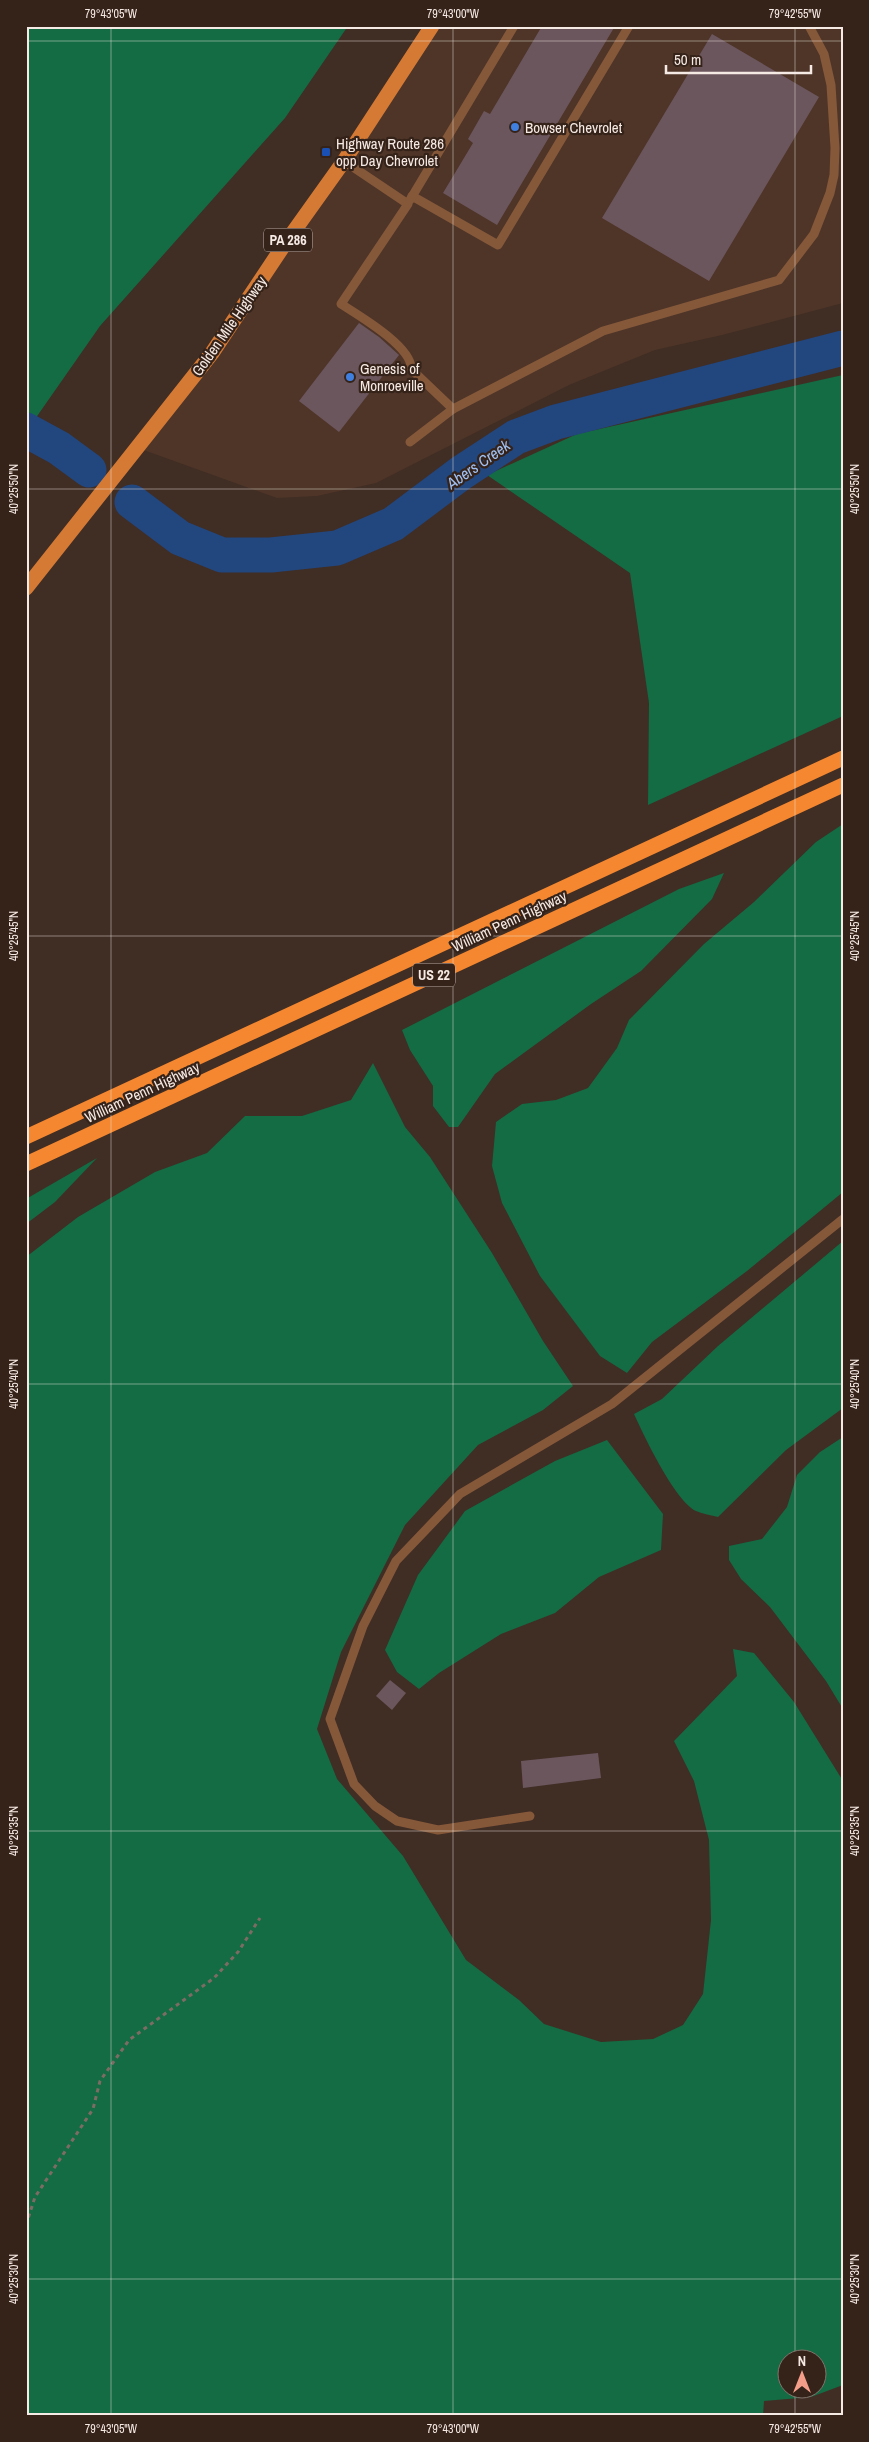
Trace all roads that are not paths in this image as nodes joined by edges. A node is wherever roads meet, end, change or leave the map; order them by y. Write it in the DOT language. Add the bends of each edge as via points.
graph roads {
  1 [pos="432,26"];
  2 [pos="514,26"];
  3 [pos="629,26"];
  4 [pos="809,26"];
  5 [pos="344,161"];
  6 [pos="410,200"];
  7 [pos="453,410"];
  8 [pos="410,442"];
  9 [pos="26,588"];
  10 [pos="843,758"];
  11 [pos="843,785"];
  12 [pos="26,1137"];
  13 [pos="26,1164"];
  14 [pos="843,1220"];
  15 [pos="530,1816"];
  1 -- 5 [label="main road, Golden Mile Highway / PA 286"];
  2 -- 6 [label="lane"];
  3 -- 6 [label="lane" via="498,245"];
  4 -- 7 [label="lane" via="824,54 830,85 834,175 814,234 779,280 603,332"];
  5 -- 6 [label="lane"];
  5 -- 9 [label="main road, Golden Mile Highway / PA 286" via="212,353"];
  6 -- 7 [label="lane" via="341,304 406,352 412,362 411,368"];
  7 -- 8 [label="lane"];
  10 -- 12 [label="highway, William Penn Highway / US 22"];
  11 -- 13 [label="highway, William Penn Highway / US 22"];
  14 -- 15 [label="lane" via="612,1404 460,1494 396,1561 363,1626 330,1719 354,1784 375,1806 397,1822 438,1830"];
}
